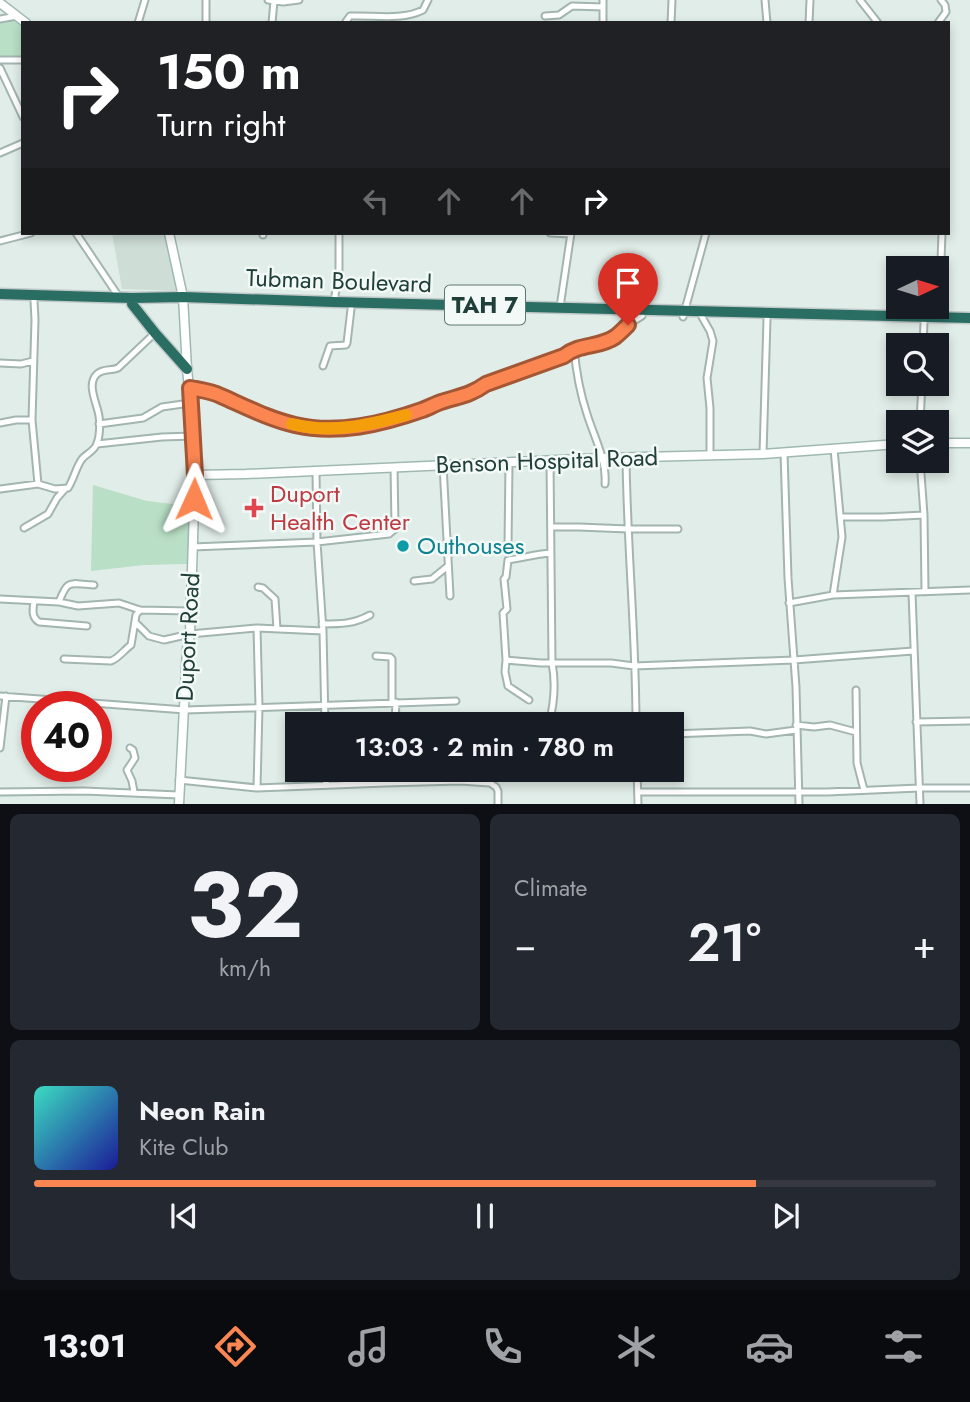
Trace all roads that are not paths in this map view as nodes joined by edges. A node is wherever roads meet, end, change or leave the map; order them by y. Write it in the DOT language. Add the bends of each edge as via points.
graph roads {
  1 [pos="145,0"];
  2 [pos="206,0"];
  3 [pos="268,0"];
  4 [pos="299,0"];
  5 [pos="428,0"];
  6 [pos="672,0"];
  7 [pos="765,0"];
  8 [pos="810,0"];
  9 [pos="860,0"];
  10 [pos="941,0"];
  11 [pos="274,1"];
  12 [pos="0,3"];
  13 [pos="603,4"];
  14 [pos="17,16"];
  15 [pos="394,16"];
  16 [pos="545,16"];
  17 [pos="0,19"];
  18 [pos="23,21"];
  19 [pos="139,21"];
  20 [pos="206,21"];
  21 [pos="272,21"];
  22 [pos="346,21"];
  23 [pos="391,21"];
  24 [pos="671,21"];
  25 [pos="767,21"];
  26 [pos="809,21"];
  27 [pos="876,21"];
  28 [pos="939,21"];
  29 [pos="0,60"];
  30 [pos="21,60"];
  31 [pos="0,68"];
  32 [pos="21,113"];
  33 [pos="21,144"];
  34 [pos="0,153"];
  35 [pos="22,235"];
  36 [pos="77,235"];
  37 [pos="169,235"];
  38 [pos="339,235"];
  39 [pos="571,235"];
  40 [pos="705,235"];
  41 [pos="942,235"];
  42 [pos="0,240"];
  43 [pos="941,256"];
  44 [pos="636,266"];
  45 [pos="0,294"];
  46 [pos="120,298"];
  47 [pos="0,300"];
  48 [pos="183,300"];
  49 [pos="34,301"];
  50 [pos="334,302"];
  51 [pos="132,304"];
  52 [pos="560,307"];
  53 [pos="351,309"];
  54 [pos="632,310"];
  55 [pos="684,314"];
  56 [pos="642,316"];
  57 [pos="886,316"];
  58 [pos="702,317"];
  59 [pos="949,317"];
  60 [pos="970,318"];
  61 [pos="767,319"];
  62 [pos="924,323"];
  63 [pos="970,324"];
  64 [pos="155,333"];
  65 [pos="924,333"];
  66 [pos="574,348"];
  67 [pos="33,361"];
  68 [pos="0,363"];
  69 [pos="323,366"];
  70 [pos="187,369"];
  71 [pos="190,388"];
  72 [pos="191,403"];
  73 [pos="32,420"];
  74 [pos="0,423"];
  75 [pos="99,424"];
  76 [pos="193,436"];
  77 [pos="949,443"];
  78 [pos="970,443"];
  79 [pos="97,444"];
  80 [pos="886,445"];
  81 [pos="834,449"];
  82 [pos="784,453"];
  83 [pos="763,454"];
  84 [pos="710,455"];
  85 [pos="626,457"];
  86 [pos="602,458"];
  87 [pos="551,461"];
  88 [pos="509,463"];
  89 [pos="443,465"];
  90 [pos="394,467"];
  91 [pos="316,471"];
  92 [pos="921,473"];
  93 [pos="195,475"];
  94 [pos="38,484"];
  95 [pos="605,484"];
  96 [pos="0,489"];
  97 [pos="65,489"];
  98 [pos="924,515"];
  99 [pos="841,517"];
  100 [pos="24,527"];
  101 [pos="551,527"];
  102 [pos="678,529"];
  103 [pos="628,530"];
  104 [pos="317,542"];
  105 [pos="192,547"];
  106 [pos="508,547"];
  107 [pos="551,553"];
  108 [pos="448,566"];
  109 [pos="414,581"];
  110 [pos="94,585"];
  111 [pos="258,587"];
  112 [pos="970,590"];
  113 [pos="925,592"];
  114 [pos="912,593"];
  115 [pos="833,595"];
  116 [pos="450,596"];
  117 [pos="0,599"];
  118 [pos="34,601"];
  119 [pos="59,602"];
  120 [pos="789,603"];
  121 [pos="140,610"];
  122 [pos="190,611"];
  123 [pos="370,615"];
  124 [pos="135,622"];
  125 [pos="87,626"];
  126 [pos="257,628"];
  127 [pos="323,628"];
  128 [pos="277,629"];
  129 [pos="190,634"];
  130 [pos="914,651"];
  131 [pos="376,656"];
  132 [pos="64,659"];
  133 [pos="506,660"];
  134 [pos="794,660"];
  135 [pos="552,663"];
  136 [pos="634,666"];
  137 [pos="856,690"];
  138 [pos="3,696"];
  139 [pos="529,700"];
  140 [pos="456,701"];
  141 [pos="394,702"];
  142 [pos="325,705"];
  143 [pos="259,707"];
  144 [pos="185,710"];
  145 [pos="325,712"];
  146 [pos="394,712"];
  147 [pos="552,712"];
  148 [pos="636,712"];
  149 [pos="970,721"];
  150 [pos="916,722"];
  151 [pos="796,728"];
  152 [pos="856,732"];
  153 [pos="684,734"];
  154 [pos="0,748"];
  155 [pos="131,748"];
  156 [pos="179,780"];
  157 [pos="422,782"];
  158 [pos="468,782"];
  159 [pos="638,782"];
  160 [pos="385,783"];
  161 [pos="326,785"];
  162 [pos="257,788"];
  163 [pos="919,788"];
  164 [pos="970,788"];
  165 [pos="864,790"];
  166 [pos="0,792"];
  167 [pos="134,792"];
  168 [pos="638,792"];
  169 [pos="799,792"];
  170 [pos="179,799"];
  171 [pos="498,803"];
  172 [pos="638,803"];
  173 [pos="799,803"];
  174 [pos="920,803"];
  1 -- 19 [label="street"];
  2 -- 20 [label="street"];
  3 -- 11 [label="street"];
  4 -- 11 [label="street"];
  5 -- 15 [label="street" via="417,13"];
  6 -- 24 [label="street"];
  7 -- 25 [label="street"];
  8 -- 26 [label="street"];
  9 -- 27 [label="street"];
  10 -- 28 [label="street" via="946,12"];
  11 -- 21 [label="street"];
  12 -- 14 [label="street"];
  13 -- 16 [label="street" via="572,6 559,15"];
  14 -- 17 [label="street"];
  14 -- 18 [label="street"];
  15 -- 22 [label="street" via="350,16"];
  15 -- 23 [label="street"];
  29 -- 30 [label="street"];
  31 -- 32 [label="street"];
  33 -- 34 [label="street"];
  35 -- 42 [label="street"];
  36 -- 46 [label="street"];
  37 -- 48 [label="street, Duport Road"];
  38 -- 50 [label="street"];
  39 -- 52 [label="street"];
  40 -- 55 [label="street"];
  41 -- 43 [label="street"];
  44 -- 54 [label="street"];
  45 -- 46 [label="highway, Tubman Boulevard / TAH 7"];
  46 -- 48 [label="highway, Tubman Boulevard / TAH 7"];
  47 -- 49 [label="highway, Tubman Boulevard / TAH 7"];
  48 -- 50 [label="highway, Tubman Boulevard / TAH 7"];
  48 -- 51 [label="highway, Tubman Boulevard / TAH 7"];
  48 -- 53 [label="highway, Tubman Boulevard / TAH 7"];
  48 -- 70 [label="street, Duport Road"];
  49 -- 51 [label="highway, Tubman Boulevard / TAH 7"];
  49 -- 67 [label="street"];
  50 -- 52 [label="highway, Tubman Boulevard / TAH 7"];
  51 -- 64 [label="highway"];
  52 -- 54 [label="highway, Tubman Boulevard / TAH 7"];
  53 -- 56 [label="highway, Tubman Boulevard / TAH 7"];
  53 -- 69 [label="street" via="347,343 330,346"];
  54 -- 55 [label="highway, Tubman Boulevard / TAH 7"];
  55 -- 56 [label="highway, Tubman Boulevard / TAH 7"];
  55 -- 57 [label="highway, Tubman Boulevard / TAH 7"];
  55 -- 58 [label="highway, Tubman Boulevard / TAH 7"];
  56 -- 66 [label="street" via="615,337"];
  58 -- 61 [label="highway, Tubman Boulevard / TAH 7"];
  58 -- 84 [label="street" via="713,341 707,378"];
  59 -- 60 [label="highway, Tubman Boulevard / TAH 7"];
  61 -- 62 [label="highway, Tubman Boulevard / TAH 7"];
  61 -- 83 [label="street"];
  62 -- 63 [label="highway, Tubman Boulevard / TAH 7"];
  62 -- 65 [label="street"];
  64 -- 70 [label="highway"];
  64 -- 75 [label="street" via="118,368 97,374 92,384"];
  66 -- 71 [label="street" via="463,397 360,427 296,425"];
  66 -- 86 [label="street" via="584,403"];
  67 -- 68 [label="street"];
  67 -- 73 [label="street"];
  70 -- 71 [label="street, Duport Road"];
  71 -- 72 [label="street, Duport Road"];
  72 -- 75 [label="street" via="162,407 143,418"];
  72 -- 76 [label="street, Duport Road"];
  73 -- 74 [label="street"];
  73 -- 94 [label="street"];
  75 -- 79 [label="street"];
  76 -- 79 [label="street"];
  76 -- 93 [label="street, Duport Road"];
  77 -- 78 [label="street"];
  79 -- 97 [label="street"];
  80 -- 81 [label="street, Benson Hospital Road"];
  81 -- 82 [label="street, Benson Hospital Road"];
  81 -- 99 [label="street"];
  82 -- 83 [label="street, Benson Hospital Road"];
  82 -- 120 [label="street"];
  83 -- 84 [label="street, Benson Hospital Road"];
  84 -- 85 [label="street, Benson Hospital Road"];
  85 -- 86 [label="street, Benson Hospital Road"];
  85 -- 103 [label="street"];
  86 -- 87 [label="street, Benson Hospital Road"];
  86 -- 95 [label="street"];
  87 -- 88 [label="street, Benson Hospital Road"];
  87 -- 101 [label="street"];
  88 -- 89 [label="street, Benson Hospital Road"];
  88 -- 106 [label="street"];
  89 -- 90 [label="street, Benson Hospital Road"];
  89 -- 108 [label="street"];
  90 -- 91 [label="street, Benson Hospital Road"];
  90 -- 104 [label="street" via="392,532"];
  91 -- 93 [label="street, Benson Hospital Road"];
  91 -- 104 [label="street"];
  92 -- 98 [label="street"];
  93 -- 105 [label="street, Duport Road"];
  94 -- 96 [label="street"];
  94 -- 97 [label="street"];
  97 -- 100 [label="street" via="48,514"];
  98 -- 99 [label="street"];
  98 -- 113 [label="street"];
  99 -- 115 [label="street"];
  101 -- 103 [label="street"];
  101 -- 107 [label="street"];
  102 -- 103 [label="street"];
  103 -- 136 [label="street"];
  104 -- 105 [label="street"];
  104 -- 127 [label="street"];
  105 -- 122 [label="street, Duport Road"];
  107 -- 133 [label="street" via="508,560 504,579 507,609 503,613"];
  107 -- 135 [label="street"];
  108 -- 109 [label="street" via="432,579"];
  108 -- 116 [label="street"];
  110 -- 119 [label="street" via="69,584"];
  111 -- 128 [label="street" via="275,599"];
  112 -- 113 [label="street"];
  113 -- 114 [label="street"];
  114 -- 115 [label="street"];
  114 -- 130 [label="street"];
  115 -- 120 [label="street"];
  117 -- 118 [label="street"];
  118 -- 119 [label="street"];
  118 -- 125 [label="street" via="33,615 39,622"];
  119 -- 121 [label="street" via="78,606 119,603"];
  120 -- 134 [label="street"];
  121 -- 122 [label="street"];
  121 -- 124 [label="street"];
  122 -- 129 [label="street, Duport Road"];
  123 -- 127 [label="street" via="358,622"];
  124 -- 129 [label="street" via="158,639"];
  124 -- 132 [label="street" via="131,645 115,660"];
  126 -- 128 [label="street"];
  126 -- 129 [label="street"];
  126 -- 143 [label="street"];
  127 -- 128 [label="street"];
  127 -- 142 [label="street"];
  129 -- 144 [label="street, Duport Road"];
  130 -- 134 [label="street"];
  130 -- 150 [label="street"];
  131 -- 141 [label="street" via="392,659"];
  133 -- 135 [label="street"];
  133 -- 139 [label="street" via="508,686"];
  134 -- 136 [label="street"];
  134 -- 151 [label="street"];
  135 -- 136 [label="street"];
  135 -- 147 [label="street"];
  136 -- 148 [label="street"];
  137 -- 152 [label="street"];
  138 -- 144 [label="street"];
  138 -- 154 [label="street"];
  140 -- 141 [label="street"];
  141 -- 142 [label="street"];
  141 -- 146 [label="street"];
  142 -- 143 [label="street"];
  142 -- 145 [label="street"];
  143 -- 144 [label="street"];
  143 -- 162 [label="street"];
  144 -- 156 [label="street, Duport Road"];
  149 -- 150 [label="street"];
  150 -- 163 [label="street"];
  151 -- 152 [label="street" via="830,725"];
  151 -- 153 [label="street" via="766,734"];
  151 -- 169 [label="street"];
  152 -- 165 [label="street"];
  155 -- 167 [label="street" via="135,758 125,769"];
  156 -- 162 [label="street"];
  156 -- 170 [label="street, Duport Road"];
  157 -- 160 [label="street"];
  158 -- 171 [label="street" via="493,785"];
  159 -- 168 [label="street"];
  160 -- 161 [label="street"];
  161 -- 162 [label="street"];
  163 -- 164 [label="street"];
  163 -- 165 [label="street"];
  163 -- 174 [label="street"];
  165 -- 169 [label="street"];
  166 -- 167 [label="street"];
  167 -- 170 [label="street"];
  168 -- 169 [label="street"];
  168 -- 172 [label="street"];
  169 -- 173 [label="street"];
}
